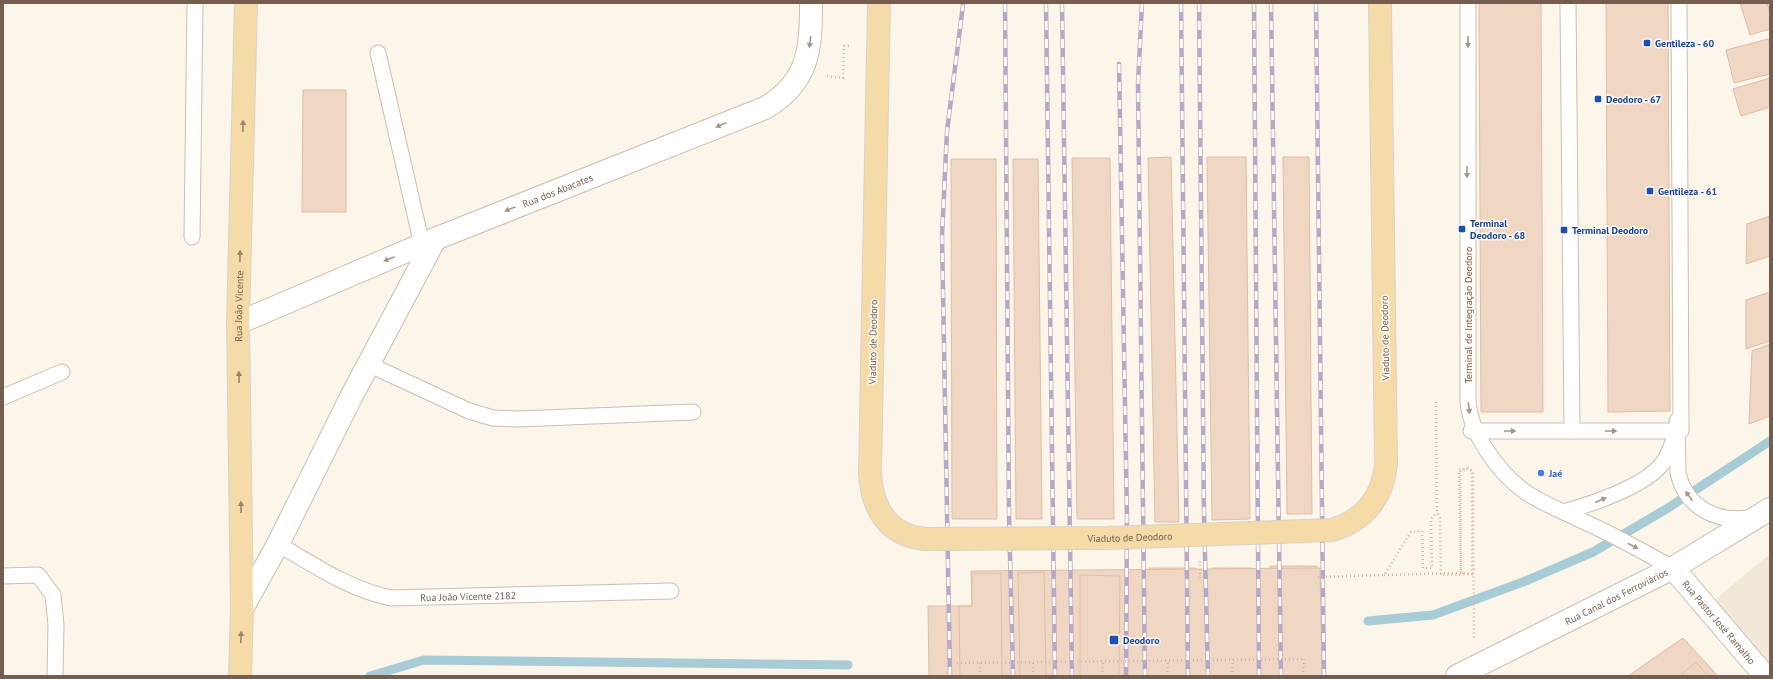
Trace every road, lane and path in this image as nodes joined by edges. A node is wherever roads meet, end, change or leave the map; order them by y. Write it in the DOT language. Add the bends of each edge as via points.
graph roads {
  1 [pos="195,3"];
  2 [pos="246,3"];
  3 [pos="811,3"];
  4 [pos="1380,3"];
  5 [pos="1468,3"];
  6 [pos="1568,3"];
  7 [pos="1678,3"];
  8 [pos="877,8"];
  9 [pos="878,46"];
  10 [pos="378,53"];
  11 [pos="801,73"];
  12 [pos="192,237"];
  13 [pos="429,242"];
  14 [pos="238,323"];
  15 [pos="368,364"];
  16 [pos="62,372"];
  17 [pos="3,397"];
  18 [pos="1436,402"];
  19 [pos="693,412"];
  20 [pos="1677,419"];
  21 [pos="1471,431"];
  22 [pos="1572,431"];
  23 [pos="1769,510"];
  24 [pos="1437,512"];
  25 [pos="1564,512"];
  26 [pos="278,544"];
  27 [pos="1672,568"];
  28 [pos="1474,574"];
  29 [pos="1384,575"];
  30 [pos="3,576"];
  31 [pos="1318,577"];
  32 [pos="671,591"];
  33 [pos="242,609"];
  34 [pos="1168,660"];
  35 [pos="1233,660"];
  36 [pos="1103,661"];
  37 [pos="1033,662"];
  38 [pos="957,663"];
  39 [pos="980,663"];
  40 [pos="1481,664"];
  41 [pos="55,676"];
  42 [pos="240,676"];
  43 [pos="980,676"];
  44 [pos="1033,676"];
  45 [pos="1102,676"];
  46 [pos="1167,676"];
  47 [pos="1232,676"];
  48 [pos="1303,676"];
  49 [pos="1457,676"];
  50 [pos="1765,676"];
  1 -- 12 [label="lane"];
  14 -- 2 [label="main road, Rua João Vicente, one-way"];
  3 -- 11 [label="street, Rua dos Abacates, one-way" via="809,49"];
  4 -- 9 [label="main road, Viaduto de Deodoro, bridge" via="1386,464 1382,486 1370,507 1352,522 1332,530 1107,538 926,539 899,532 889,524 879,511 874,498 870,474"];
  5 -- 25 [label="lane, Terminal de Integração Deodoro, one-way" via="1469,410 1477,433 1497,464 1524,491"];
  6 -- 22 [label="lane"];
  7 -- 20 [label="lane"];
  22 -- 7 [label="lane, one-way" via="1681,430"];
  8 -- 9 [label="main road, Viaduto de Deodoro"];
  9 -- 11 [label="path" via="844,46 843,78"];
  10 -- 13 [label="lane"];
  11 -- 13 [label="street, Rua dos Abacates, one-way" via="785,94 764,108"];
  13 -- 14 [label="street, Rua dos Abacates, one-way"];
  13 -- 15 [label="street, Rua João Vicente"];
  33 -- 14 [label="main road, Rua João Vicente, one-way"];
  15 -- 19 [label="lane" via="469,411 493,418"];
  15 -- 26 [label="street, Rua João Vicente"];
  16 -- 17 [label="lane"];
  18 -- 24 [label="path"];
  23 -- 20 [label="lane, one-way" via="1740,520 1708,513 1698,506 1680,481 1678,473"];
  25 -- 20 [label="lane, one-way" via="1596,502 1650,476 1663,464 1670,450"];
  21 -- 22 [label="lane, one-way"];
  23 -- 27 [label="street, Rua Canal dos Ferroviários"];
  24 -- 28 [label="path" via="1440,518 1441,575"];
  24 -- 29 [label="path, bridge" via="1431,519 1432,568 1423,568 1422,531 1412,532"];
  25 -- 27 [label="lane, Terminal de Integração Deodoro, one-way"];
  26 -- 32 [label="lane, Rua João Vicente 2182" via="348,584 369,593 391,598"];
  26 -- 33 [label="street, Rua João Vicente"];
  27 -- 40 [label="street, Rua Canal dos Ferroviários"];
  27 -- 50 [label="street, Rua Pastor José Ramalho"];
  28 -- 29 [label="path, bridge" via="1473,472 1471,470 1468,469 1463,468 1460,471 1460,542 1460,550 1460,558 1461,566 1461,574 1472,574 1472,471 1469,468 1464,468 1460,470 1459,472 1460,542 1461,550 1461,558 1461,573 1453,574"];
  28 -- 40 [label="path" via="1474,647"];
  29 -- 31 [label="path, bridge"];
  30 -- 41 [label="lane" via="38,575 53,595 56,625"];
  42 -- 33 [label="main road, Rua João Vicente, one-way"];
  34 -- 35 [label="path, bridge"];
  34 -- 36 [label="path, bridge"];
  34 -- 46 [label="path"];
  35 -- 47 [label="path"];
  35 -- 48 [label="path, bridge" via="1304,659"];
  36 -- 37 [label="path, bridge"];
  36 -- 45 [label="path"];
  37 -- 39 [label="path, bridge"];
  37 -- 44 [label="path"];
  38 -- 39 [label="path, bridge"];
  39 -- 43 [label="path"];
  40 -- 49 [label="street, Rua Canal dos Ferroviários"];
}
